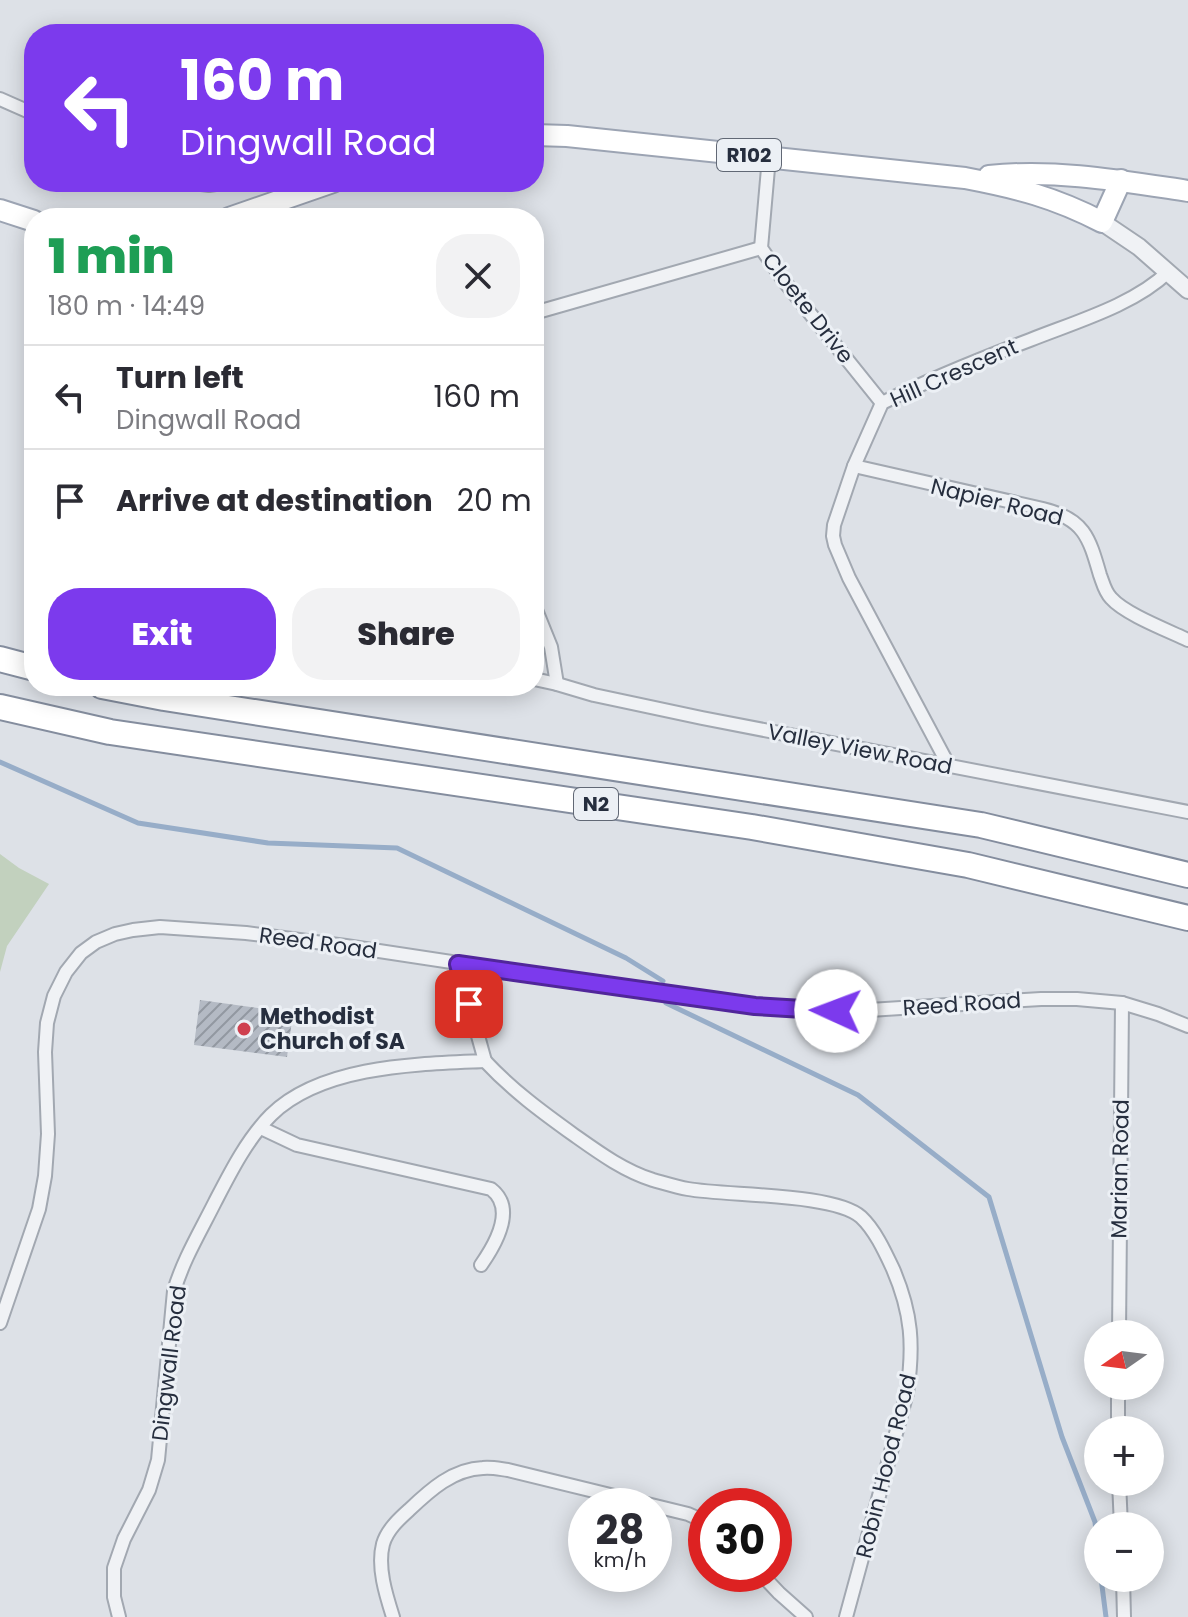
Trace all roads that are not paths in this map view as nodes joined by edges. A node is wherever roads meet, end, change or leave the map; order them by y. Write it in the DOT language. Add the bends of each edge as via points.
graph roads {
  1 [pos="0,99"];
  2 [pos="24,110"];
  3 [pos="544,135"];
  4 [pos="769,157"];
  5 [pos="965,178"];
  6 [pos="1121,180"];
  7 [pos="1188,191"];
  8 [pos="288,192"];
  9 [pos="252,208"];
  10 [pos="0,210"];
  11 [pos="24,218"];
  12 [pos="1102,222"];
  13 [pos="761,248"];
  14 [pos="1168,272"];
  15 [pos="1188,290"];
  16 [pos="544,310"];
  17 [pos="882,403"];
  18 [pos="854,466"];
  19 [pos="544,630"];
  20 [pos="1188,640"];
  21 [pos="0,659"];
  22 [pos="24,665"];
  23 [pos="544,681"];
  24 [pos="557,684"];
  25 [pos="154,696"];
  26 [pos="0,707"];
  27 [pos="949,766"];
  28 [pos="1188,812"];
  29 [pos="1188,875"];
  30 [pos="1188,918"];
  31 [pos="458,964"];
  32 [pos="1122,1003"];
  33 [pos="1188,1026"];
  34 [pos="485,1061"];
  35 [pos="261,1128"];
  36 [pos="481,1265"];
  37 [pos="1119,1320"];
  38 [pos="0,1323"];
  39 [pos="688,1514"];
  40 [pos="778,1592"];
  41 [pos="1123,1592"];
  42 [pos="119,1617"];
  43 [pos="393,1617"];
  44 [pos="806,1617"];
  45 [pos="846,1617"];
  46 [pos="1124,1617"];
  1 -- 2 [label="street"];
  3 -- 4 [label="main road, R102"];
  4 -- 5 [label="main road, R102"];
  4 -- 13 [label="street, Cloete Drive"];
  5 -- 6 [label="main road" via="1047,173"];
  5 -- 12 [label="main road" via="1047,197"];
  6 -- 7 [label="main road"];
  6 -- 12 [label="main road"];
  8 -- 9 [label="main road"];
  10 -- 11 [label="main road"];
  12 -- 14 [label="street"];
  13 -- 16 [label="street"];
  13 -- 17 [label="street, Cloete Drive"];
  14 -- 15 [label="street"];
  14 -- 17 [label="street, Hill Crescent" via="1132,298"];
  17 -- 18 [label="street, Hill Crescent"];
  18 -- 20 [label="street, Napier Road" via="1069,518 1091,543 1113,600"];
  18 -- 27 [label="street, Hill Crescent" via="834,525 835,545"];
  19 -- 24 [label="street"];
  21 -- 22 [label="highway"];
  23 -- 24 [label="street, Valley View Road"];
  24 -- 27 [label="street, Valley View Road"];
  25 -- 29 [label="highway, N2" via="981,825"];
  26 -- 30 [label="highway, N2" via="126,734 752,827 968,865"];
  27 -- 28 [label="street, Valley View Road"];
  31 -- 32 [label="street, Reed Road" via="817,1011 1041,999"];
  31 -- 34 [label="street"];
  31 -- 38 [label="street, Reed Road" via="246,933 160,927 124,932 81,953 54,996 47,1023 45,1176"];
  32 -- 33 [label="street, Reed Road"];
  32 -- 37 [label="street, Marian Road"];
  34 -- 35 [label="street, Dingwall Road" via="365,1071 299,1095"];
  34 -- 45 [label="street, Robin Hood Road" via="532,1105 634,1173 689,1189 847,1209 876,1236 907,1310 912,1363"];
  35 -- 36 [label="street" via="297,1145 491,1189 503,1214 498,1236"];
  35 -- 42 [label="street, Dingwall Road" via="222,1188 174,1291 158,1460 114,1568"];
  39 -- 43 [label="street" via="508,1470 483,1467 457,1474 435,1486 394,1523 383,1543 386,1597"];
  40 -- 44 [label="street"];
  41 -- 46 [label="street"];
}
